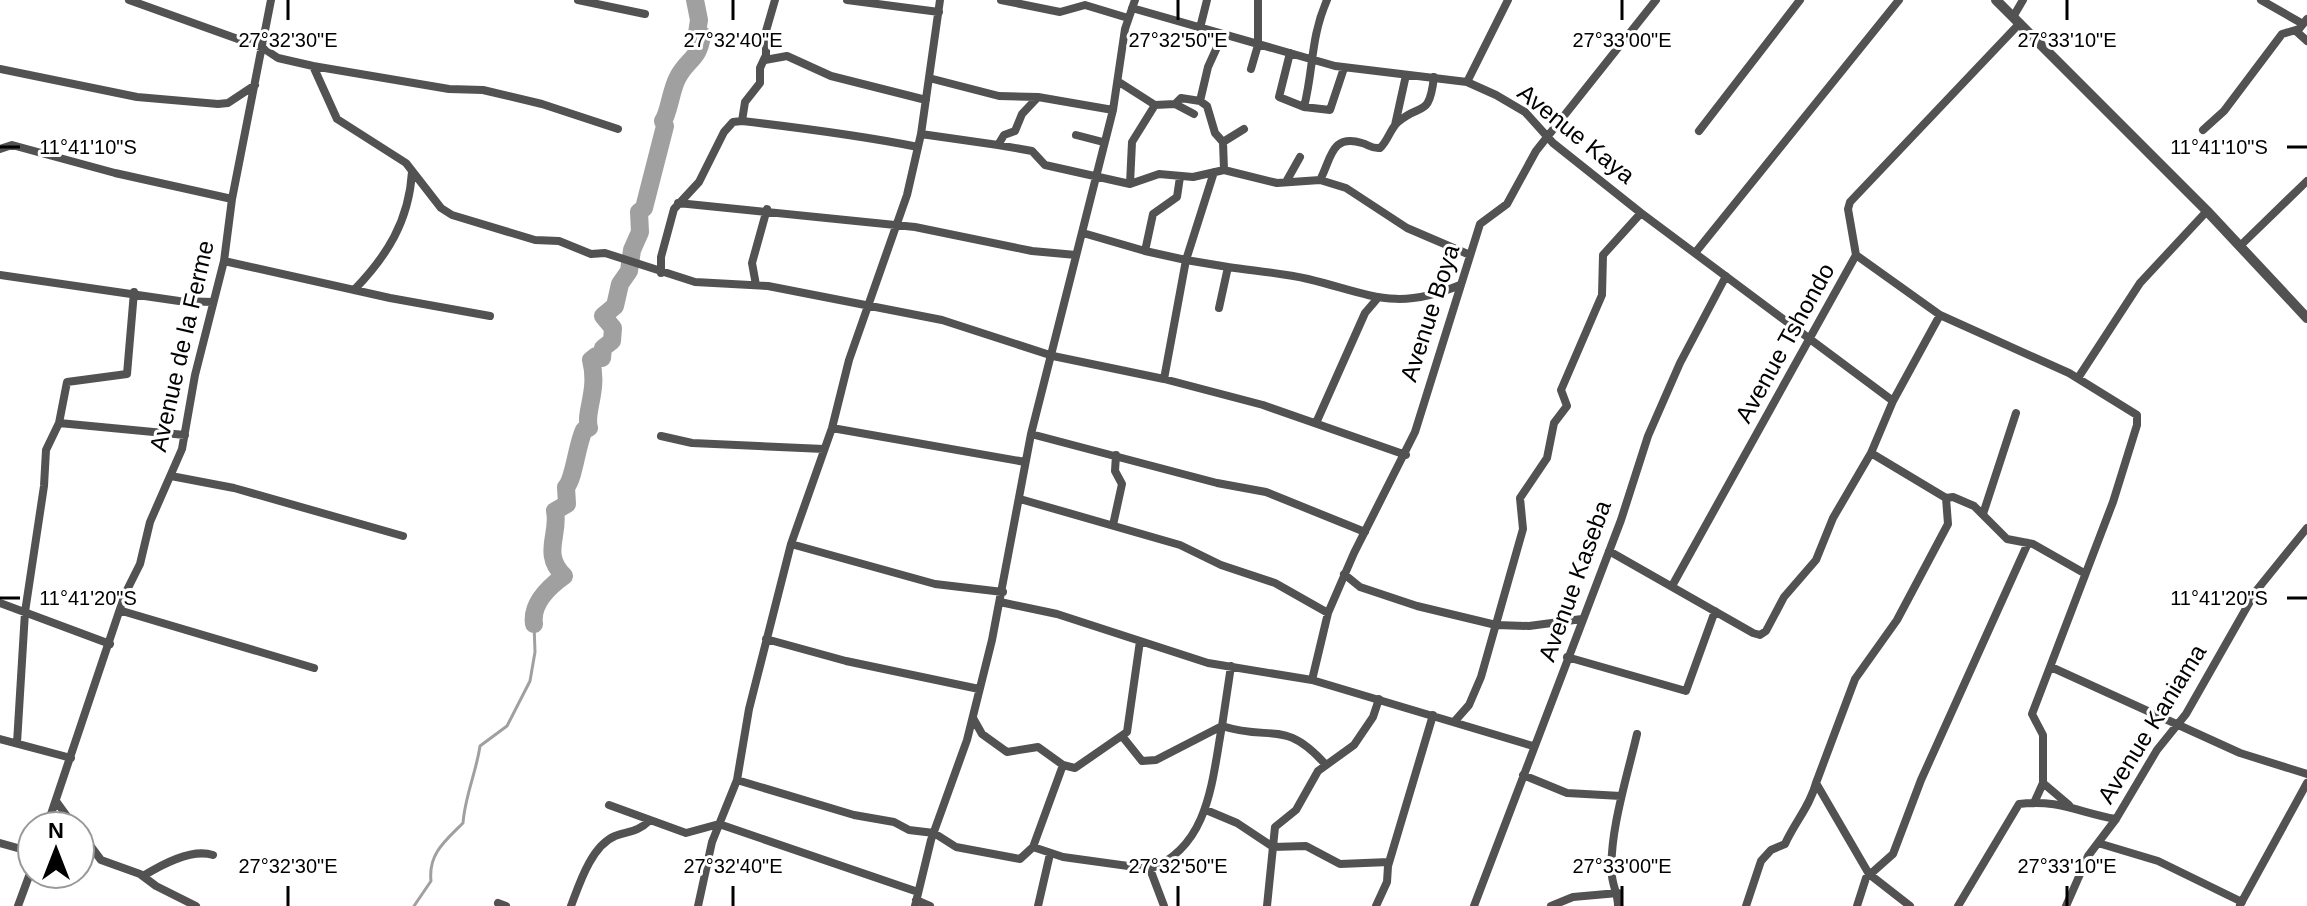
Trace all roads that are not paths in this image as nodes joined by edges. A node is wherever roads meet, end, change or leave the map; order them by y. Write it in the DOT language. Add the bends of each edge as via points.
graph roads {
  1 [pos="129,0"];
  2 [pos="271,0"];
  3 [pos="578,0"];
  4 [pos="775,0"];
  5 [pos="847,0"];
  6 [pos="940,0"];
  7 [pos="1001,0"];
  8 [pos="1207,0"];
  9 [pos="1258,0"];
  10 [pos="1327,0"];
  11 [pos="1508,0"];
  12 [pos="1656,0"];
  13 [pos="1800,0"];
  14 [pos="1899,0"];
  15 [pos="1996,0"];
  16 [pos="2023,0"];
  17 [pos="2261,0"];
  18 [pos="1133,4"];
  19 [pos="939,12"];
  20 [pos="645,14"];
  21 [pos="1128,18"];
  22 [pos="2016,20"];
  23 [pos="2305,21"];
  24 [pos="1200,28"];
  25 [pos="2296,31"];
  26 [pos="1223,34"];
  27 [pos="2307,41"];
  28 [pos="1258,45"];
  29 [pos="263,48"];
  30 [pos="1300,56"];
  31 [pos="765,60"];
  32 [pos="313,66"];
  33 [pos="1344,68"];
  34 [pos="0,69"];
  35 [pos="1251,69"];
  36 [pos="1406,75"];
  37 [pos="1434,77"];
  38 [pos="929,78"];
  39 [pos="1119,82"];
  40 [pos="1467,82"];
  41 [pos="255,85"];
  42 [pos="1038,97"];
  43 [pos="926,100"];
  44 [pos="1200,101"];
  45 [pos="1175,104"];
  46 [pos="1155,105"];
  47 [pos="1304,107"];
  48 [pos="1113,110"];
  49 [pos="1194,114"];
  50 [pos="742,121"];
  51 [pos="1395,125"];
  52 [pos="618,129"];
  53 [pos="1244,129"];
  54 [pos="2203,130"];
  55 [pos="1699,131"];
  56 [pos="921,134"];
  57 [pos="1076,135"];
  58 [pos="1548,136"];
  59 [pos="1103,142"];
  60 [pos="1223,142"];
  61 [pos="998,145"];
  62 [pos="918,147"];
  63 [pos="0,149"];
  64 [pos="1300,157"];
  65 [pos="1224,170"];
  66 [pos="412,172"];
  67 [pos="1214,172"];
  68 [pos="1094,175"];
  69 [pos="1180,177"];
  70 [pos="1320,180"];
  71 [pos="2307,181"];
  72 [pos="1286,182"];
  73 [pos="1130,184"];
  74 [pos="232,199"];
  75 [pos="678,203"];
  76 [pos="767,209"];
  77 [pos="2207,211"];
  78 [pos="1641,213"];
  79 [pos="897,226"];
  80 [pos="1083,233"];
  81 [pos="2240,246"];
  82 [pos="1145,251"];
  83 [pos="1695,253"];
  84 [pos="1076,255"];
  85 [pos="1470,255"];
  86 [pos="1856,255"];
  87 [pos="1186,260"];
  88 [pos="224,261"];
  89 [pos="1228,267"];
  90 [pos="661,273"];
  91 [pos="0,275"];
  92 [pos="1726,276"];
  93 [pos="756,285"];
  94 [pos="1460,285"];
  95 [pos="354,290"];
  96 [pos="134,292"];
  97 [pos="1377,299"];
  98 [pos="213,302"];
  99 [pos="869,308"];
  100 [pos="1219,308"];
  101 [pos="1940,315"];
  102 [pos="490,316"];
  103 [pos="2307,318"];
  104 [pos="1811,339"];
  105 [pos="1053,356"];
  106 [pos="2078,378"];
  107 [pos="1164,379"];
  108 [pos="1893,401"];
  109 [pos="2016,413"];
  110 [pos="59,423"];
  111 [pos="1316,423"];
  112 [pos="832,428"];
  113 [pos="1031,434"];
  114 [pos="185,435"];
  115 [pos="661,436"];
  116 [pos="824,449"];
  117 [pos="1871,453"];
  118 [pos="1116,455"];
  119 [pos="1406,455"];
  120 [pos="1025,462"];
  121 [pos="171,476"];
  122 [pos="1946,498"];
  123 [pos="1020,499"];
  124 [pos="1983,514"];
  125 [pos="1113,525"];
  126 [pos="2307,528"];
  127 [pos="1365,532"];
  128 [pos="403,536"];
  129 [pos="2028,543"];
  130 [pos="791,544"];
  131 [pos="1609,551"];
  132 [pos="2084,573"];
  133 [pos="1344,574"];
  134 [pos="1672,586"];
  135 [pos="1003,592"];
  136 [pos="1000,602"];
  137 [pos="0,603"];
  138 [pos="122,611"];
  139 [pos="1715,611"];
  140 [pos="25,612"];
  141 [pos="1328,613"];
  142 [pos="1582,619"];
  143 [pos="1496,625"];
  144 [pos="766,639"];
  145 [pos="1140,641"];
  146 [pos="110,644"];
  147 [pos="1567,657"];
  148 [pos="1231,666"];
  149 [pos="2051,667"];
  150 [pos="314,668"];
  151 [pos="1312,680"];
  152 [pos="979,689"];
  153 [pos="1379,699"];
  154 [pos="1433,715"];
  155 [pos="973,718"];
  156 [pos="1454,722"];
  157 [pos="1222,726"];
  158 [pos="2179,726"];
  159 [pos="982,734"];
  160 [pos="1637,734"];
  161 [pos="1122,736"];
  162 [pos="0,739"];
  163 [pos="967,740"];
  164 [pos="17,743"];
  165 [pos="1533,746"];
  166 [pos="71,758"];
  167 [pos="1063,765"];
  168 [pos="1326,765"];
  169 [pos="2307,774"];
  170 [pos="1523,775"];
  171 [pos="737,780"];
  172 [pos="1816,783"];
  173 [pos="2043,783"];
  174 [pos="2307,783"];
  175 [pos="1621,796"];
  176 [pos="56,801"];
  177 [pos="2034,803"];
  178 [pos="609,805"];
  179 [pos="2069,805"];
  180 [pos="53,810"];
  181 [pos="62,810"];
  182 [pos="1206,810"];
  183 [pos="2116,819"];
  184 [pos="649,821"];
  185 [pos="719,824"];
  186 [pos="934,833"];
  187 [pos="2098,843"];
  188 [pos="1033,847"];
  189 [pos="1273,847"];
  190 [pos="96,853"];
  191 [pos="1050,854"];
  192 [pos="213,855"];
  193 [pos="1389,862"];
  194 [pos="1150,869"];
  195 [pos="1869,874"];
  196 [pos="143,876"];
  197 [pos="1618,893"];
  198 [pos="916,899"];
  199 [pos="2241,904"];
  200 [pos="196,906"];
  201 [pos="571,906"];
  202 [pos="698,906"];
  203 [pos="930,906"];
  204 [pos="1038,906"];
  205 [pos="1164,906"];
  206 [pos="1267,906"];
  207 [pos="1376,906"];
  208 [pos="1474,906"];
  209 [pos="1551,906"];
  210 [pos="1618,906"];
  211 [pos="1746,906"];
  212 [pos="1857,906"];
  213 [pos="1910,906"];
  214 [pos="1958,906"];
  215 [pos="2066,906"];
  1 -- 29 [label="street"];
  2 -- 29 [label="street, Avenue de la Ferme"];
  3 -- 20 [label="street"];
  4 -- 31 [label="street"];
  5 -- 19 [label="street"];
  6 -- 19 [label="street"];
  7 -- 21 [label="street" via="1060,12 1085,5"];
  8 -- 24 [label="street"];
  9 -- 28 [label="street"];
  10 -- 30 [label="street" via="1312,42"];
  11 -- 40 [label="street"];
  12 -- 58 [label="street, Avenue Boya"];
  13 -- 55 [label="street"];
  14 -- 83 [label="street"];
  15 -- 22 [label="street"];
  16 -- 22 [label="street, Avenue Tshondo"];
  17 -- 23 [label="street"];
  18 -- 21 [label="street"];
  18 -- 24 [label="street, Avenue Kaya"];
  19 -- 38 [label="street"];
  21 -- 39 [label="street"];
  22 -- 77 [label="street"];
  22 -- 86 [label="street, Avenue Tshondo" via="1850,202"];
  23 -- 25 [label="street"];
  24 -- 26 [label="street, Avenue Kaya"];
  25 -- 27 [label="street"];
  25 -- 54 [label="street" via="2282,34 2224,111"];
  26 -- 28 [label="street, Avenue Kaya"];
  26 -- 44 [label="street"];
  28 -- 30 [label="street, Avenue Kaya"];
  28 -- 35 [label="street"];
  29 -- 32 [label="street" via="278,58"];
  29 -- 41 [label="street, Avenue de la Ferme"];
  30 -- 33 [label="street, Avenue Kaya"];
  30 -- 47 [label="street" via="1313,67"];
  30 -- 47 [label="street" via="1279,97"];
  31 -- 43 [label="street" via="787,56 831,76"];
  31 -- 50 [label="street"];
  32 -- 52 [label="street" via="483,90"];
  32 -- 66 [label="street" via="337,119 399,157"];
  33 -- 36 [label="street, Avenue Kaya"];
  33 -- 47 [label="street" via="1330,110"];
  34 -- 41 [label="street" via="137,97 218,104"];
  36 -- 37 [label="street, Avenue Kaya"];
  36 -- 51 [label="street"];
  37 -- 40 [label="street, Avenue Kaya"];
  37 -- 51 [label="street" via="1432,97 1423,110"];
  38 -- 42 [label="street" via="999,96"];
  38 -- 43 [label="street"];
  39 -- 46 [label="street"];
  39 -- 48 [label="street"];
  40 -- 58 [label="street, Avenue Kaya" via="1525,112"];
  41 -- 74 [label="street, Avenue de la Ferme"];
  42 -- 48 [label="street"];
  42 -- 61 [label="street" via="1015,131"];
  43 -- 56 [label="street"];
  44 -- 45 [label="street" via="1181,98"];
  44 -- 60 [label="street"];
  45 -- 46 [label="street"];
  45 -- 49 [label="street"];
  46 -- 73 [label="street" via="1132,142"];
  48 -- 59 [label="street"];
  50 -- 62 [label="street"];
  50 -- 75 [label="street" via="724,132 699,182"];
  51 -- 70 [label="street" via="1380,148 1339,142"];
  53 -- 60 [label="street"];
  56 -- 61 [label="street"];
  56 -- 62 [label="street"];
  57 -- 59 [label="street"];
  58 -- 78 [label="street, Avenue Kaya"];
  58 -- 85 [label="street, Avenue Boya" via="1507,204 1481,222"];
  59 -- 68 [label="street"];
  60 -- 65 [label="street"];
  61 -- 68 [label="street" via="1032,151 1045,165"];
  62 -- 79 [label="street"];
  63 -- 74 [label="street" via="12,145"];
  64 -- 72 [label="street"];
  65 -- 67 [label="street"];
  65 -- 72 [label="street"];
  66 -- 90 [label="street" via="452,215 535,240 605,253"];
  66 -- 95 [label="street" via="392,245"];
  67 -- 69 [label="street"];
  67 -- 87 [label="street"];
  68 -- 73 [label="street"];
  68 -- 80 [label="street"];
  69 -- 73 [label="street" via="1159,174"];
  69 -- 82 [label="street" via="1177,197 1153,214"];
  70 -- 72 [label="street"];
  70 -- 85 [label="street" via="1346,188 1407,228"];
  71 -- 81 [label="street"];
  74 -- 88 [label="street, Avenue de la Ferme"];
  75 -- 76 [label="street"];
  75 -- 90 [label="street" via="665,236"];
  76 -- 79 [label="street"];
  76 -- 93 [label="street" via="752,263"];
  77 -- 81 [label="street"];
  77 -- 106 [label="street" via="2140,283"];
  78 -- 83 [label="street, Avenue Kaya"];
  78 -- 143 [label="street" via="1603,255 1602,295 1561,390 1567,406 1554,423 1547,458 1520,498 1523,529"];
  79 -- 84 [label="street"];
  79 -- 99 [label="street"];
  80 -- 82 [label="street"];
  80 -- 84 [label="street"];
  81 -- 103 [label="street"];
  82 -- 87 [label="street"];
  83 -- 92 [label="street, Avenue Kaya"];
  84 -- 105 [label="street"];
  85 -- 94 [label="street, Avenue Boya"];
  86 -- 101 [label="street"];
  86 -- 104 [label="street, Avenue Tshondo"];
  87 -- 89 [label="street"];
  87 -- 107 [label="street"];
  88 -- 95 [label="street"];
  88 -- 98 [label="street, Avenue de la Ferme"];
  89 -- 97 [label="street" via="1300,277"];
  89 -- 100 [label="street"];
  90 -- 93 [label="street" via="695,282"];
  91 -- 96 [label="street"];
  92 -- 104 [label="street, Avenue Kaya"];
  92 -- 131 [label="street, Avenue Kaseba" via="1663,399"];
  93 -- 99 [label="street"];
  94 -- 97 [label="street" via="1420,299"];
  94 -- 119 [label="street, Avenue Boya"];
  95 -- 102 [label="street"];
  96 -- 98 [label="street"];
  96 -- 110 [label="street" via="127,374 67,382"];
  97 -- 111 [label="street" via="1365,313"];
  98 -- 114 [label="street, Avenue de la Ferme"];
  99 -- 105 [label="street" via="942,320"];
  99 -- 112 [label="street"];
  101 -- 106 [label="street"];
  101 -- 108 [label="street"];
  104 -- 108 [label="street, Avenue Kaya"];
  104 -- 134 [label="street, Avenue Tshondo"];
  105 -- 107 [label="street"];
  105 -- 113 [label="street"];
  106 -- 132 [label="street" via="2134,412 2138,421"];
  107 -- 111 [label="street"];
  108 -- 117 [label="street"];
  109 -- 124 [label="street"];
  110 -- 114 [label="street"];
  110 -- 140 [label="street" via="46,450"];
  111 -- 119 [label="street"];
  112 -- 116 [label="street"];
  112 -- 120 [label="street"];
  113 -- 118 [label="street"];
  113 -- 120 [label="street"];
  114 -- 121 [label="street, Avenue de la Ferme"];
  115 -- 116 [label="street" via="692,443"];
  116 -- 130 [label="street"];
  117 -- 122 [label="street"];
  117 -- 139 [label="street" via="1833,518 1816,560 1777,607 1766,631 1753,633"];
  118 -- 125 [label="street" via="1115,471 1122,484"];
  118 -- 127 [label="street" via="1266,492"];
  119 -- 127 [label="street, Avenue Boya"];
  120 -- 123 [label="street"];
  121 -- 128 [label="street" via="234,488"];
  121 -- 138 [label="street, Avenue de la Ferme" via="150,522"];
  122 -- 124 [label="street"];
  122 -- 172 [label="street" via="1948,524 1897,620 1855,679"];
  123 -- 125 [label="street"];
  123 -- 135 [label="street"];
  124 -- 129 [label="street" via="2007,539"];
  125 -- 141 [label="street" via="1275,583"];
  126 -- 158 [label="street, Avenue Kaniama" via="2256,591"];
  127 -- 133 [label="street, Avenue Boya"];
  129 -- 132 [label="street"];
  129 -- 195 [label="street" via="1891,859"];
  130 -- 135 [label="street" via="935,584"];
  130 -- 144 [label="street"];
  131 -- 134 [label="street"];
  131 -- 142 [label="street, Avenue Kaseba"];
  132 -- 149 [label="street"];
  133 -- 141 [label="street, Avenue Boya"];
  133 -- 143 [label="street" via="1360,587"];
  134 -- 139 [label="street"];
  135 -- 136 [label="street"];
  136 -- 145 [label="street"];
  136 -- 152 [label="street"];
  137 -- 140 [label="street"];
  138 -- 146 [label="street, Avenue de la Ferme"];
  138 -- 150 [label="street"];
  139 -- 147 [label="street" via="1686,691"];
  140 -- 146 [label="street"];
  140 -- 164 [label="street"];
  141 -- 151 [label="street, Avenue Boya"];
  142 -- 143 [label="street"];
  142 -- 147 [label="street, Avenue Kaseba"];
  143 -- 156 [label="street" via="1475,693"];
  144 -- 152 [label="street"];
  144 -- 171 [label="street"];
  145 -- 148 [label="street"];
  145 -- 161 [label="street" via="1129,728"];
  146 -- 166 [label="street, Avenue de la Ferme"];
  147 -- 165 [label="street, Avenue Kaseba"];
  148 -- 151 [label="street"];
  148 -- 157 [label="street"];
  149 -- 158 [label="street"];
  149 -- 173 [label="street" via="2032,714 2043,735"];
  151 -- 153 [label="street"];
  152 -- 155 [label="street"];
  153 -- 154 [label="street"];
  153 -- 168 [label="street" via="1354,745"];
  154 -- 156 [label="street"];
  154 -- 193 [label="street"];
  155 -- 159 [label="street"];
  155 -- 163 [label="street"];
  156 -- 165 [label="street"];
  157 -- 161 [label="street" via="1156,760 1142,761"];
  157 -- 168 [label="street" via="1285,733 1308,745"];
  157 -- 182 [label="street"];
  158 -- 169 [label="street"];
  158 -- 183 [label="street, Avenue Kaniama" via="2157,750"];
  159 -- 163 [label="street"];
  159 -- 167 [label="street" via="1007,752 1038,747"];
  160 -- 175 [label="street"];
  161 -- 167 [label="street" via="1075,768"];
  162 -- 164 [label="street"];
  163 -- 186 [label="street"];
  164 -- 166 [label="street"];
  165 -- 170 [label="street, Avenue Kaseba"];
  166 -- 176 [label="street, Avenue de la Ferme"];
  167 -- 188 [label="street"];
  168 -- 189 [label="street" via="1296,810 1275,827"];
  170 -- 175 [label="street" via="1567,793"];
  170 -- 208 [label="street, Avenue Kaseba"];
  171 -- 185 [label="street"];
  171 -- 186 [label="street"];
  172 -- 195 [label="street"];
  172 -- 211 [label="street" via="1785,844 1761,861"];
  173 -- 177 [label="street"];
  173 -- 179 [label="street"];
  174 -- 199 [label="street"];
  175 -- 197 [label="street" via="1611,874"];
  176 -- 180 [label="street, Avenue de la Ferme"];
  176 -- 181 [label="street"];
  177 -- 179 [label="street"];
  177 -- 214 [label="street" via="2015,807"];
  178 -- 184 [label="street"];
  179 -- 183 [label="street"];
  182 -- 189 [label="street"];
  182 -- 194 [label="street" via="1182,847"];
  183 -- 187 [label="street, Avenue Kaniama"];
  184 -- 185 [label="street" via="686,833"];
  184 -- 201 [label="street" via="608,841 582,876"];
  185 -- 198 [label="street"];
  185 -- 202 [label="street"];
  186 -- 188 [label="street" via="956,847 1013,859 1026,856"];
  186 -- 198 [label="street"];
  187 -- 199 [label="street" via="2158,861"];
  187 -- 215 [label="street, Avenue Kaniama"];
  188 -- 191 [label="street"];
  189 -- 193 [label="street" via="1306,846 1340,864"];
  189 -- 206 [label="street"];
  190 -- 196 [label="street"];
  191 -- 194 [label="street"];
  191 -- 204 [label="street"];
  192 -- 196 [label="street" via="189,855"];
  193 -- 207 [label="street"];
  194 -- 205 [label="street"];
  195 -- 212 [label="street"];
  195 -- 213 [label="street"];
  196 -- 200 [label="street"];
  197 -- 209 [label="street" via="1573,897"];
  197 -- 210 [label="street"];
  198 -- 203 [label="street"];
}
